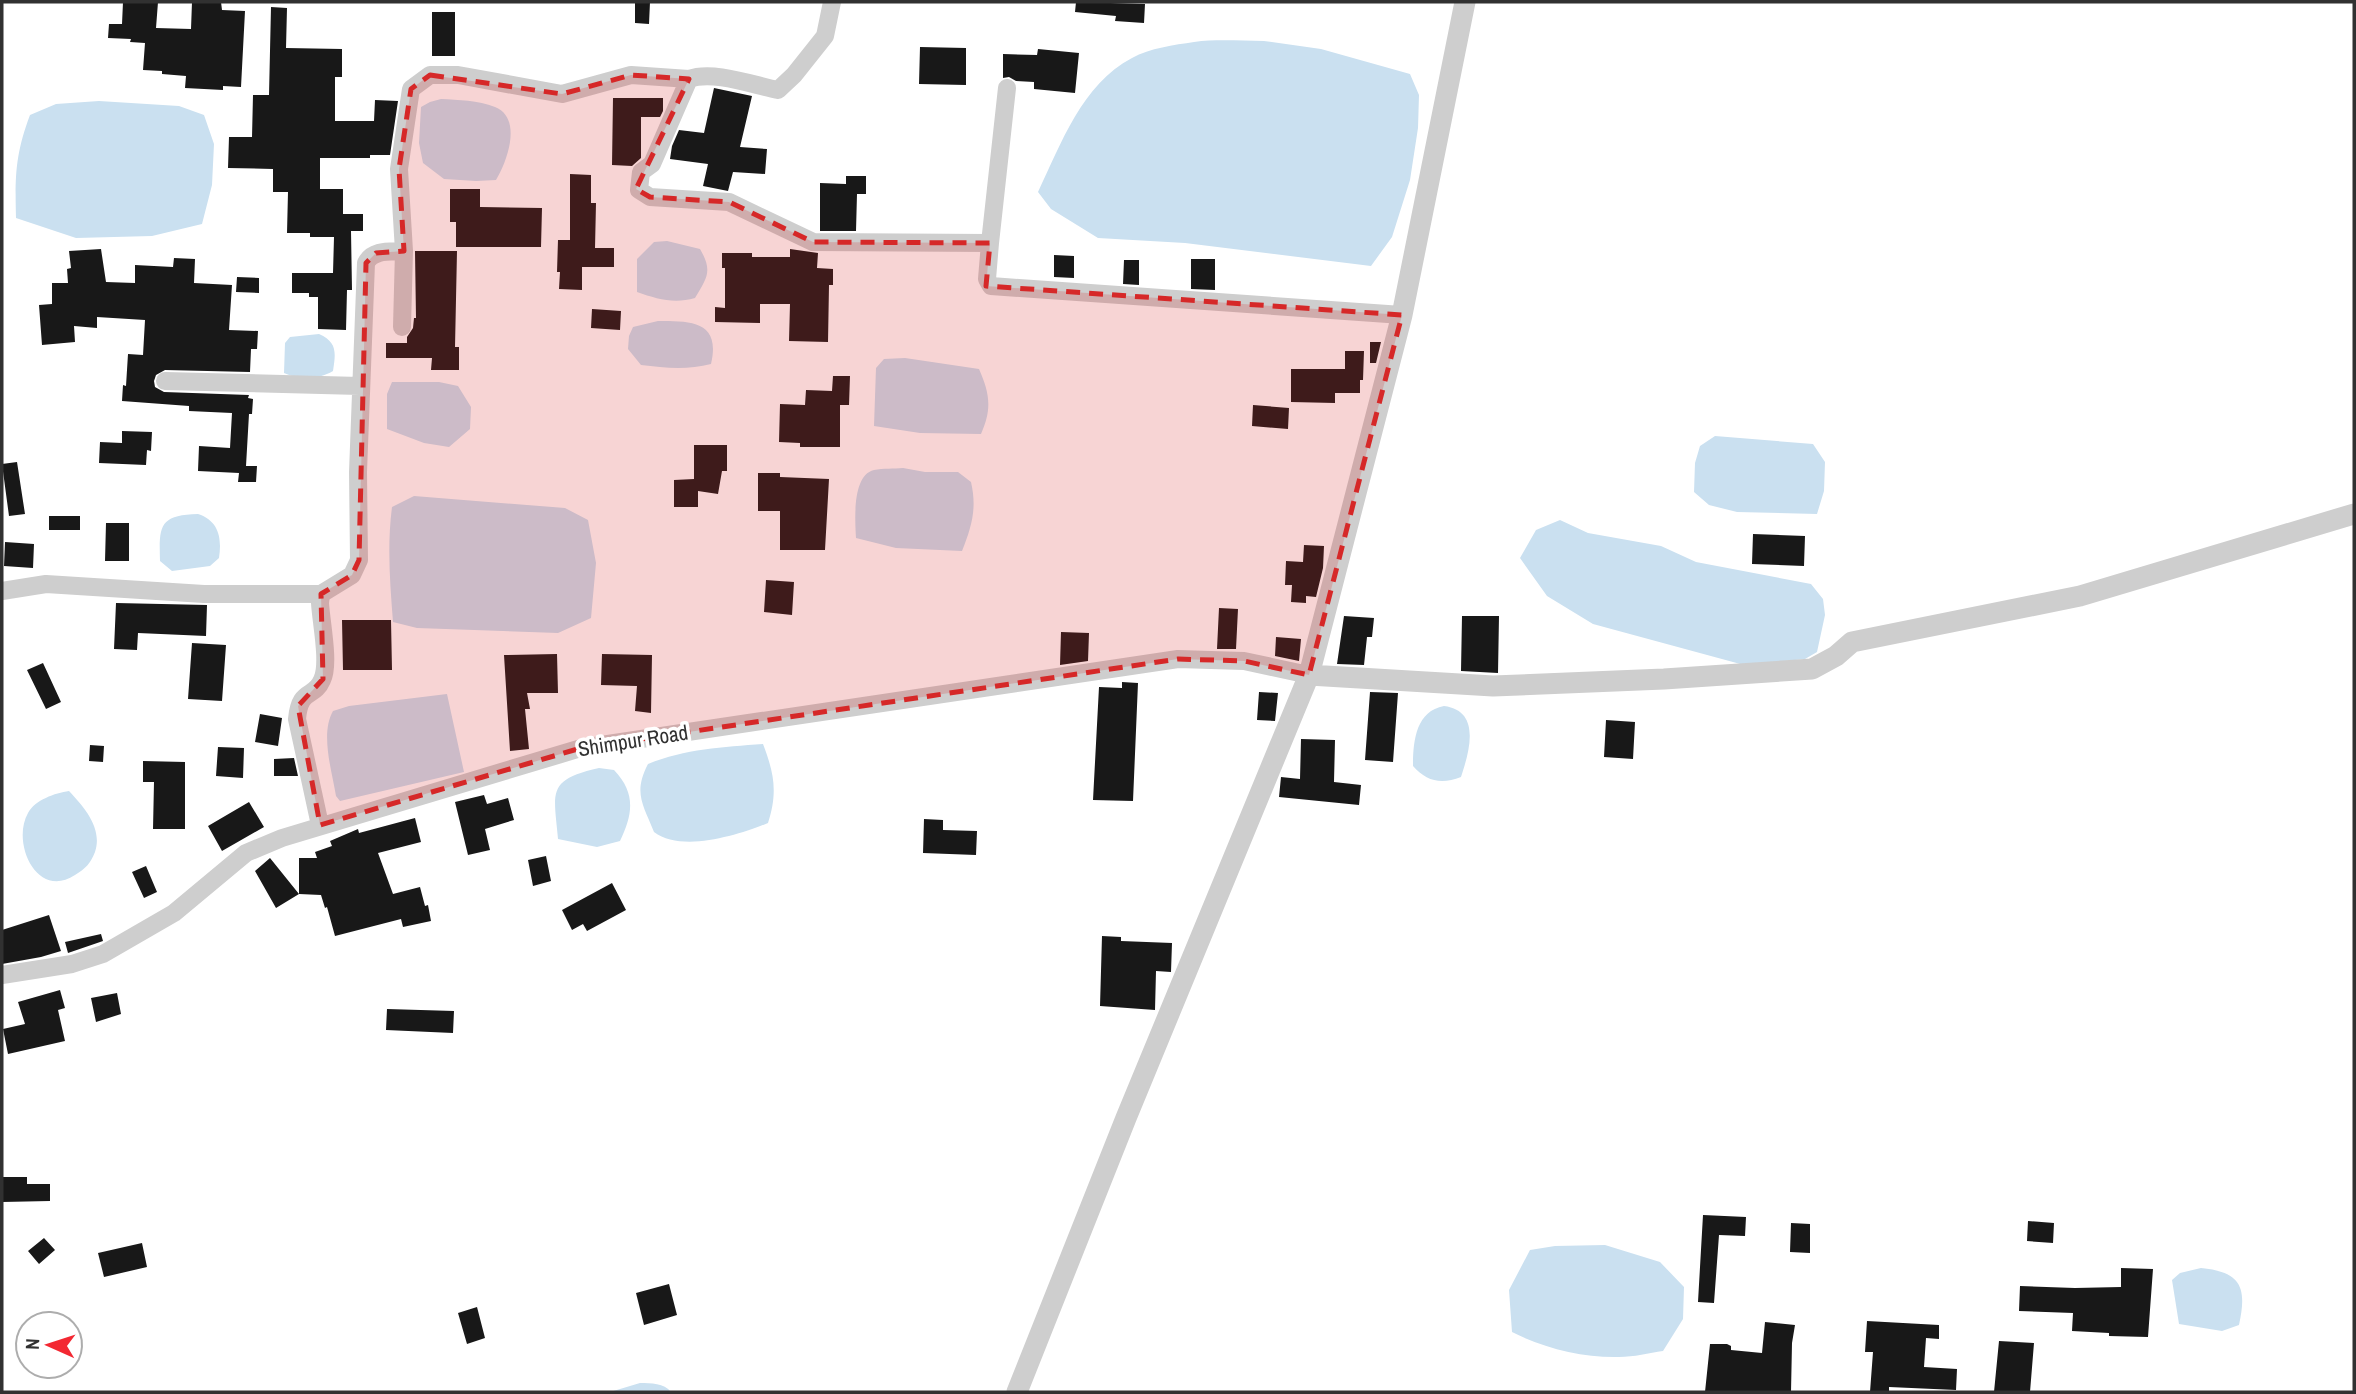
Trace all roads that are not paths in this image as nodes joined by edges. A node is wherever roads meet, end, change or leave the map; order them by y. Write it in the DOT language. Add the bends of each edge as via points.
graph roads {
  1 [pos="832,2"];
  2 [pos="1465,2"];
  3 [pos="689,79"];
  4 [pos="1007,88"];
  5 [pos="989,243"];
  6 [pos="404,250"];
  7 [pos="1402,314"];
  8 [pos="402,327"];
  9 [pos="165,382"];
  10 [pos="360,386"];
  11 [pos="2354,514"];
  12 [pos="2,591"];
  13 [pos="321,594"];
  14 [pos="1309,675"];
  15 [pos="320,825"];
  16 [pos="2,975"];
  17 [pos="1017,1392"];
  1 -- 3 [label="street" via="825,36 778,90 711,76"];
  2 -- 7 [label="street"];
  3 -- 5 [label="street" via="652,164 641,172 639,190 650,197 729,202 813,242"];
  3 -- 6 [label="street" via="631,75 562,94 458,75 430,75 411,89 406,116 399,169"];
  4 -- 5 [label="street"];
  5 -- 7 [label="street" via="987,279 991,286"];
  6 -- 8 [label="street"];
  6 -- 10 [label="street" via="376,253 366,262"];
  7 -- 14 [label="street"];
  9 -- 10 [label="street"];
  10 -- 13 [label="street" via="359,560 352,575"];
  11 -- 14 [label="street" via="2080,596 1852,642 1812,669 1493,686"];
  12 -- 13 [label="street" via="46,584 204,594"];
  13 -- 15 [label="street" via="323,679 304,695 297,719"];
  14 -- 15 [label="street, Shimpur Road" via="1244,661 1178,659 581,747"];
  14 -- 17 [label="street"];
  15 -- 16 [label="street, Shimpur Road" via="246,853 174,913 103,954"];
}
